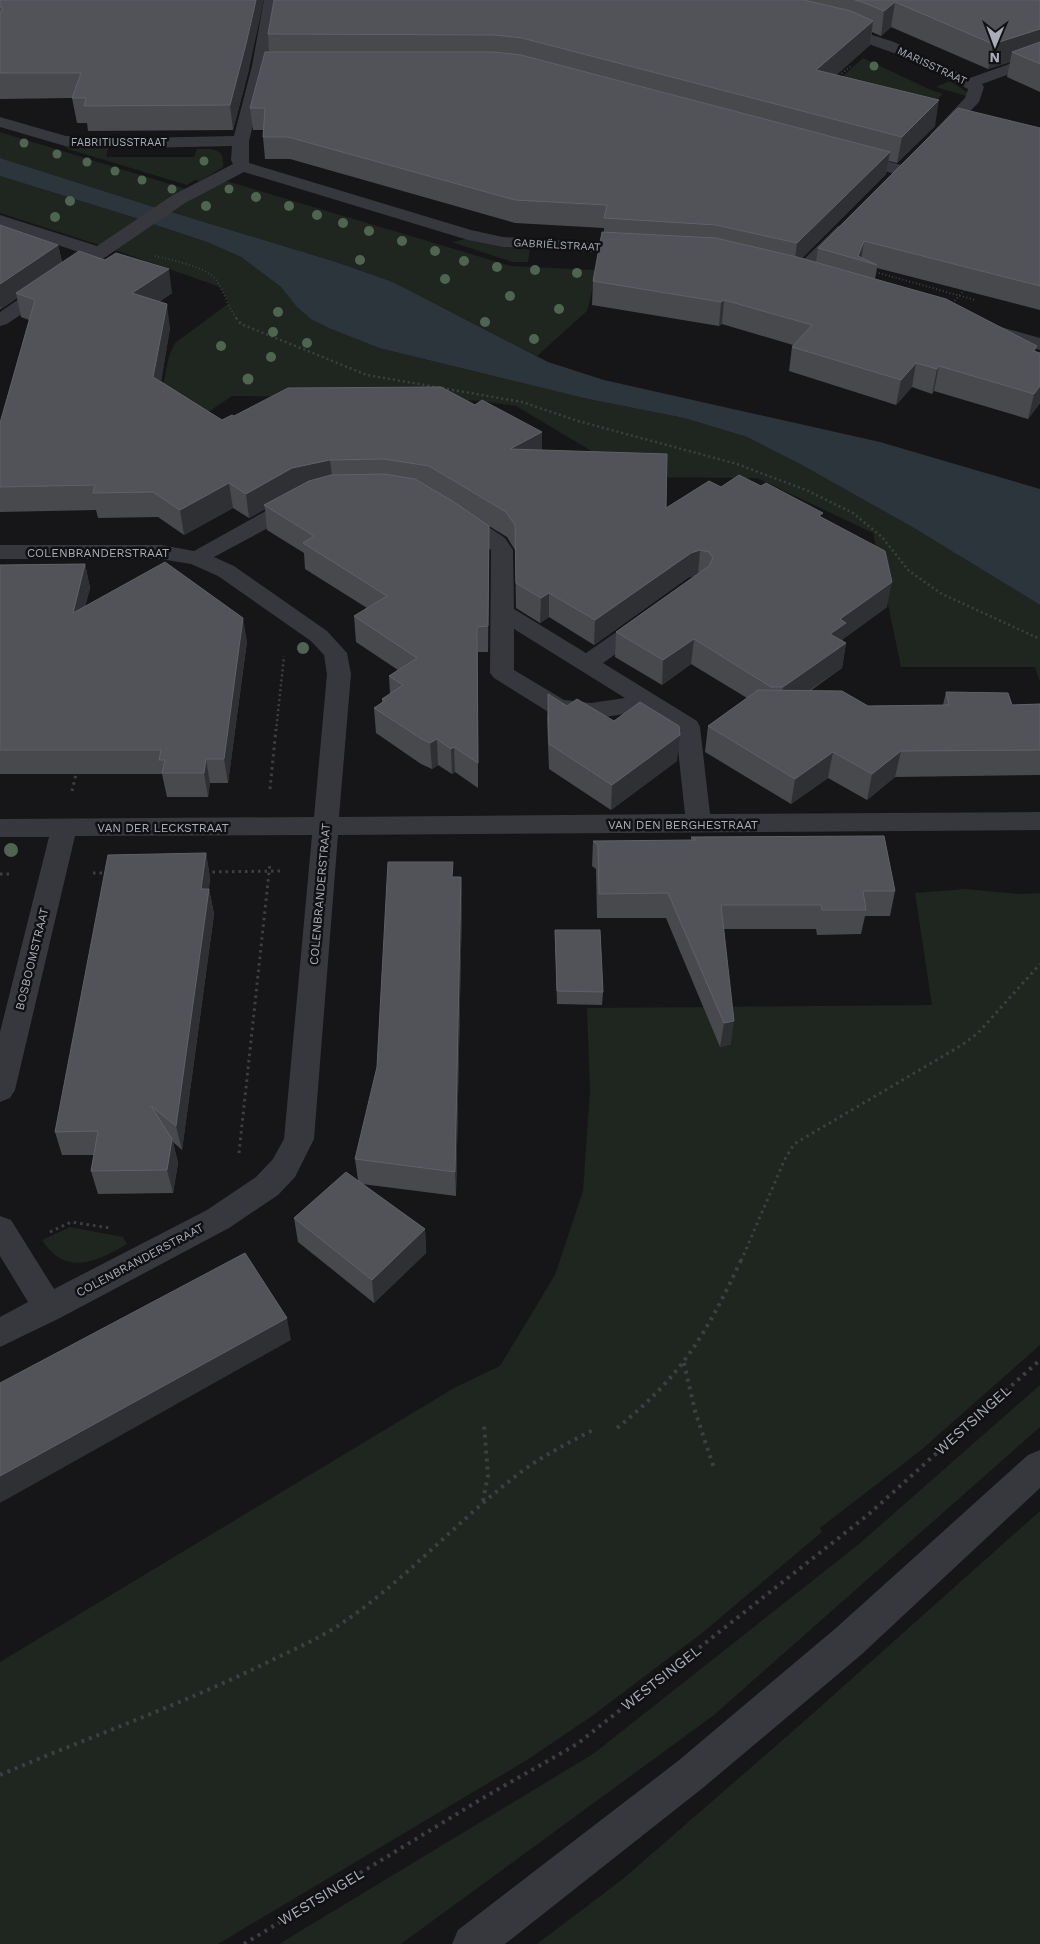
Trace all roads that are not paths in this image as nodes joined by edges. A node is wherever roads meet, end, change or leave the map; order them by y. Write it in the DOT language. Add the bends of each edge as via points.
graph roads {
  1 [pos="271,0"];
  2 [pos="816,22"];
  3 [pos="1040,58"];
  4 [pos="970,83"];
  5 [pos="0,122"];
  6 [pos="241,141"];
  7 [pos="926,147"];
  8 [pos="837,153"];
  9 [pos="242,166"];
  10 [pos="890,184"];
  11 [pos="857,216"];
  12 [pos="0,220"];
  13 [pos="655,251"];
  14 [pos="100,253"];
  15 [pos="780,270"];
  16 [pos="799,274"];
  17 [pos="818,280"];
  18 [pos="942,316"];
  19 [pos="0,320"];
  20 [pos="1040,344"];
  21 [pos="323,494"];
  22 [pos="439,506"];
  23 [pos="0,552"];
  24 [pos="197,558"];
  25 [pos="666,607"];
  26 [pos="504,612"];
  27 [pos="586,664"];
  28 [pos="648,703"];
  29 [pos="1040,821"];
  30 [pos="699,825"];
  31 [pos="325,826"];
  32 [pos="0,828"];
  33 [pos="64,828"];
  34 [pos="0,1090"];
  35 [pos="7,1240"];
  36 [pos="48,1308"];
  37 [pos="0,1333"];
  38 [pos="1040,1466"];
  39 [pos="472,1944"];
  1 -- 6 [label="street" via="268,66"];
  2 -- 4 [label="street, MARISSTRAAT" via="853,31"];
  3 -- 4 [label="street"];
  4 -- 7 [label="street, MARISSTRAAT" via="976,87 973,99"];
  5 -- 6 [label="street, FABRITIUSSTRAAT" via="65,141"];
  6 -- 9 [label="street"];
  8 -- 10 [label="street" via="908,165"];
  9 -- 13 [label="street, GABRIËLSTRAAT" via="468,235 503,242"];
  9 -- 14 [label="street" via="179,199"];
  11 -- 16 [label="street"];
  12 -- 14 [label="street"];
  14 -- 19 [label="street"];
  15 -- 16 [label="street"];
  16 -- 17 [label="street"];
  18 -- 20 [label="street"];
  21 -- 24 [label="street" via="304,499"];
  22 -- 26 [label="street" via="497,543 502,550"];
  23 -- 24 [label="street, COLENBRANDERSTRAAT" via="161,552"];
  24 -- 31 [label="street, COLENBRANDERSTRAAT" via="226,571 288,614 335,653 339,674"];
  25 -- 27 [label="street"];
  26 -- 27 [label="street"];
  26 -- 28 [label="street" via="502,673 558,706 591,711"];
  27 -- 28 [label="street"];
  28 -- 30 [label="street" via="688,727"];
  29 -- 30 [label="street, VAN DEN BERGHESTRAAT"];
  30 -- 31 [label="street, VAN DEN BERGHESTRAAT"];
  31 -- 33 [label="street, VAN DER LECKSTRAAT"];
  31 -- 36 [label="street, COLENBRANDERSTRAAT" via="299,1139 284,1168 267,1186 218,1219"];
  32 -- 33 [label="street, VAN DER LECKSTRAAT"];
  33 -- 34 [label="street, BOSBOOMSTRAAT"];
  35 -- 36 [label="street"];
  36 -- 37 [label="street, COLENBRANDERSTRAAT"];
  38 -- 39 [label="street" via="849,1641 691,1774"];
}
